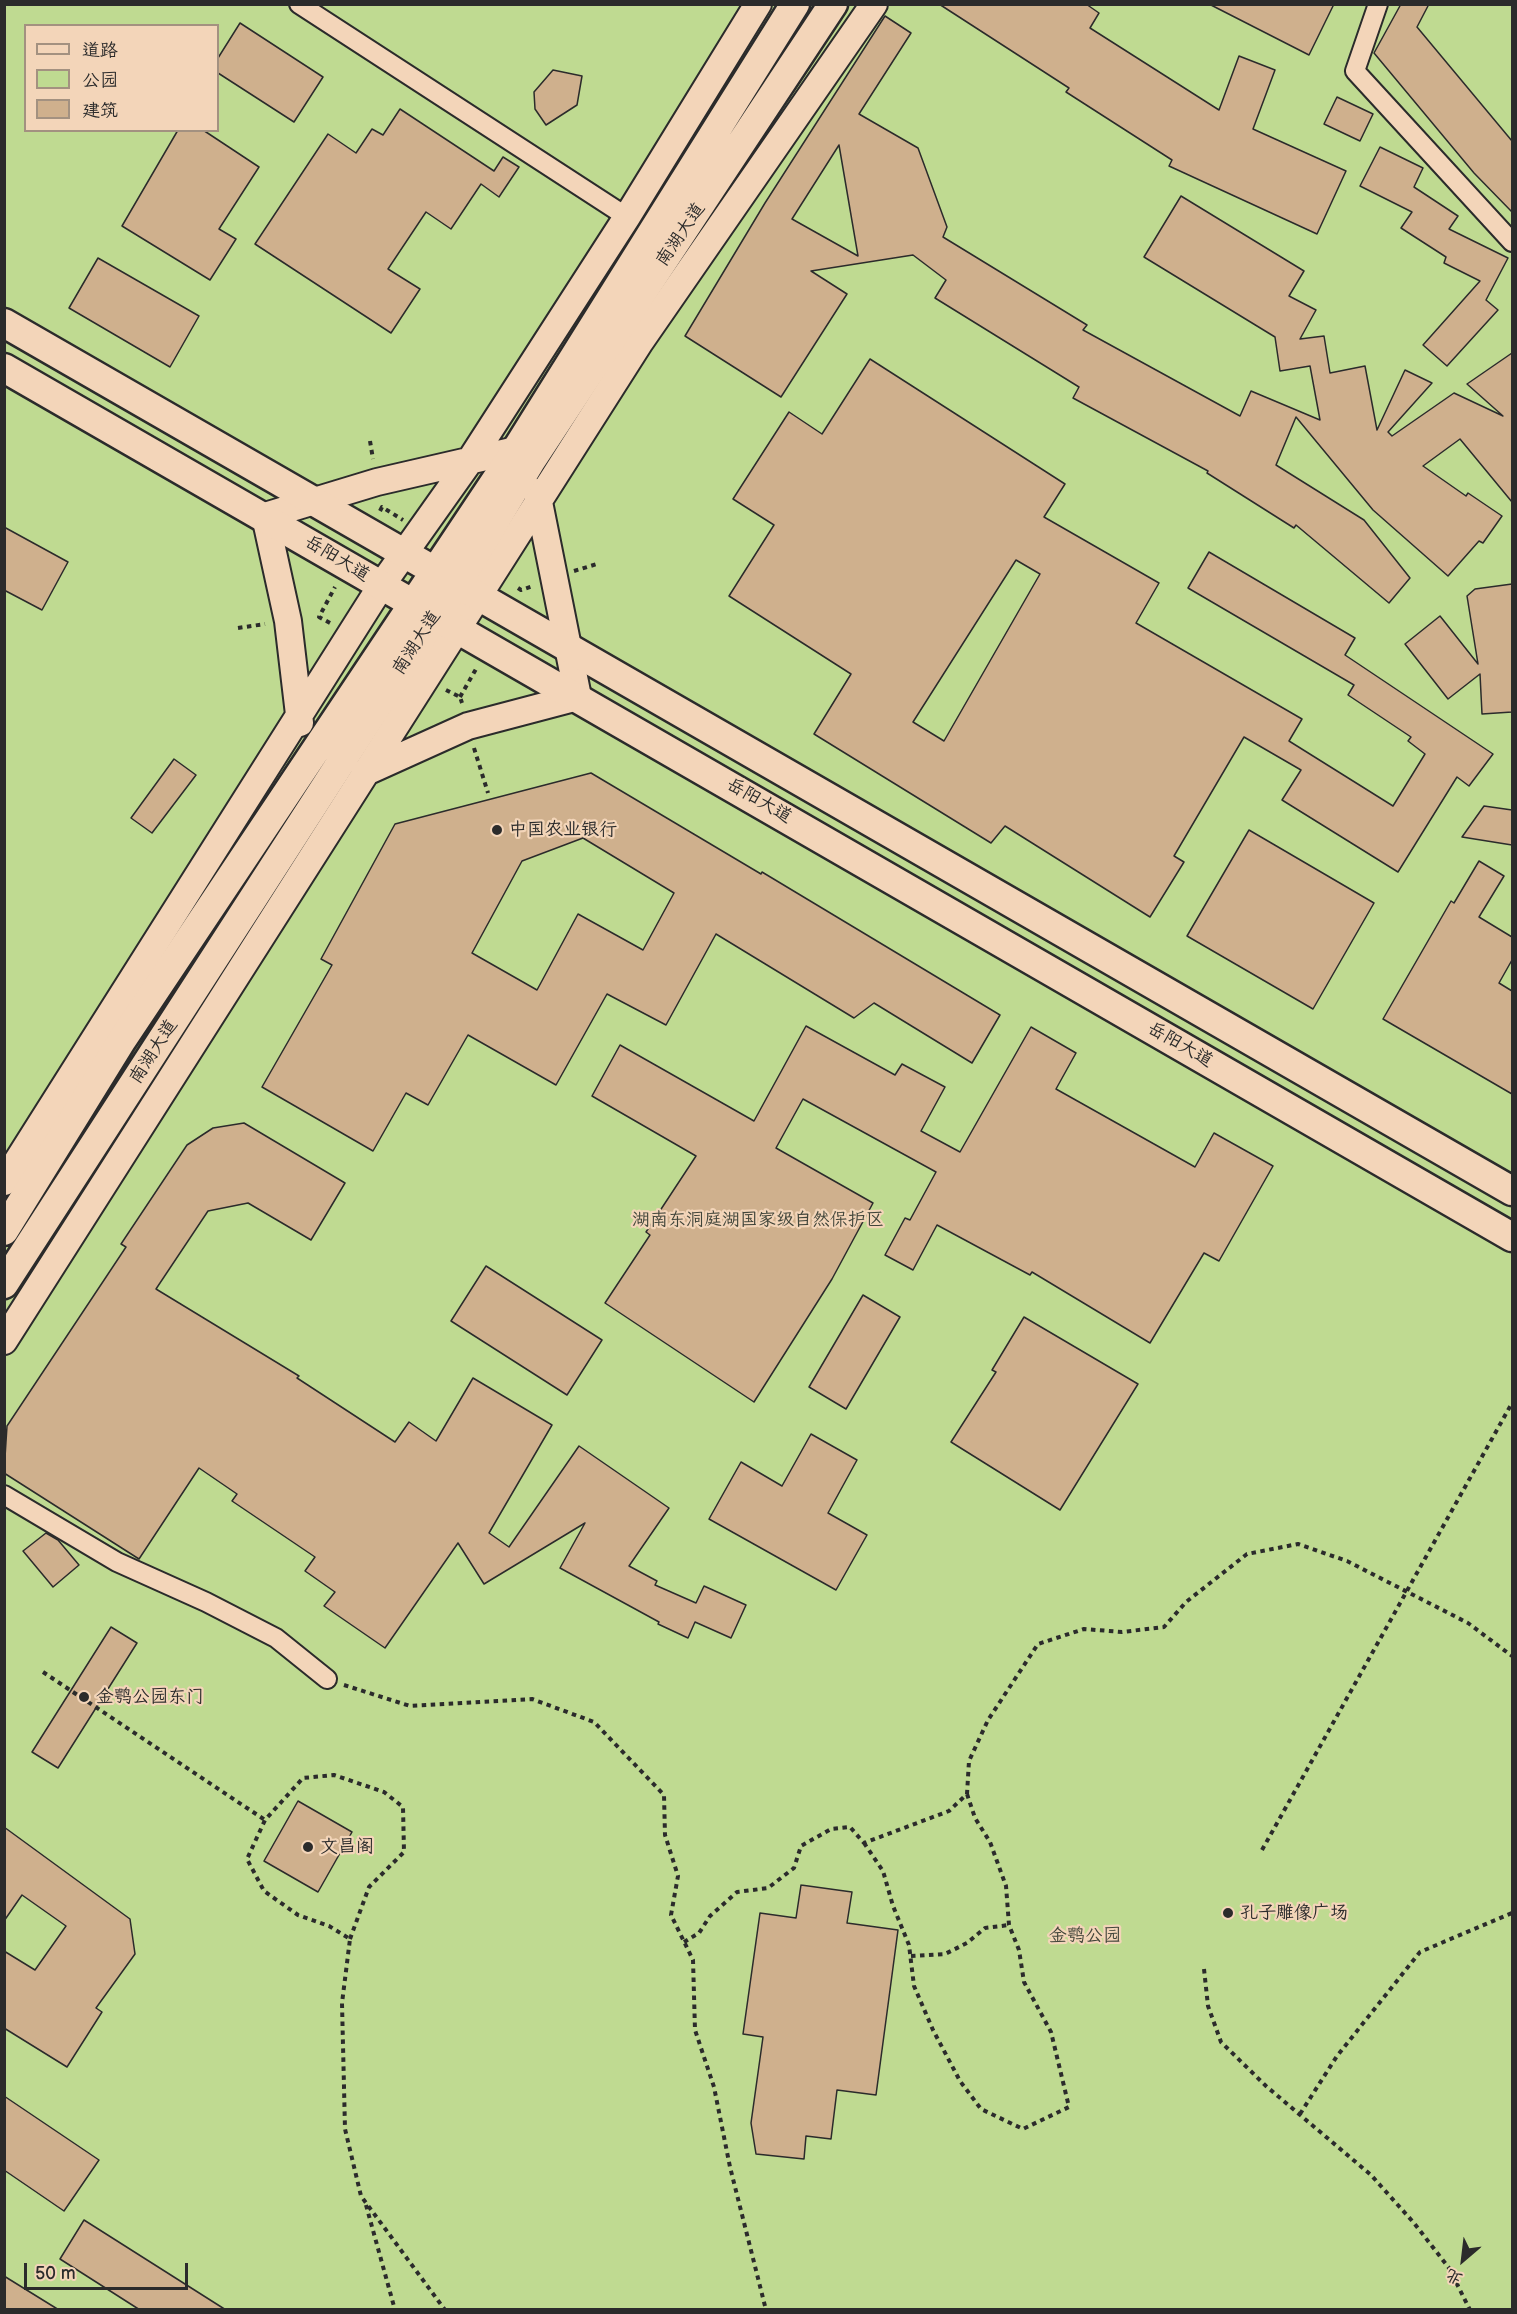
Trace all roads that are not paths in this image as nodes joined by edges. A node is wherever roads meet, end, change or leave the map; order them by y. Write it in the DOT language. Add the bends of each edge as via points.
graph roads {
  1 [pos="299,4"];
  2 [pos="758,4"];
  3 [pos="795,4"];
  4 [pos="833,4"];
  5 [pos="873,4"];
  6 [pos="1378,4"];
  7 [pos="627,217"];
  8 [pos="1512,242"];
  9 [pos="4,323"];
  10 [pos="4,368"];
  11 [pos="523,456"];
  12 [pos="469,462"];
  13 [pos="315,500"];
  14 [pos="538,500"];
  15 [pos="265,516"];
  16 [pos="403,553"];
  17 [pos="456,583"];
  18 [pos="381,586"];
  19 [pos="434,616"];
  20 [pos="568,647"];
  21 [pos="578,697"];
  22 [pos="299,716"];
  23 [pos="301,771"];
  24 [pos="365,772"];
  25 [pos="320,793"];
  26 [pos="4,1182"];
  27 [pos="1512,1191"];
  28 [pos="4,1231"];
  29 [pos="1512,1237"];
  30 [pos="4,1284"];
  31 [pos="4,1341"];
  32 [pos="4,1495"];
  33 [pos="327,1679"];
  1 -- 7 [label="street"];
  2 -- 7 [label="main road"];
  3 -- 11 [label="main road, 南湖大道"];
  4 -- 11 [label="main road, 南湖大道"];
  5 -- 14 [label="main road" via="640,342"];
  6 -- 8 [label="street" via="1355,71"];
  7 -- 12 [label="main road"];
  9 -- 13 [label="main road"];
  10 -- 15 [label="main road, 岳阳大道"];
  11 -- 12 [label="main road"];
  11 -- 14 [label="main road"];
  11 -- 17 [label="main road, 南湖大道"];
  12 -- 13 [label="main road"];
  12 -- 16 [label="main road"];
  13 -- 15 [label="main road"];
  13 -- 16 [label="main road"];
  14 -- 17 [label="main road"];
  14 -- 20 [label="main road"];
  15 -- 18 [label="main road, 岳阳大道"];
  15 -- 22 [label="main road" via="288,621"];
  16 -- 17 [label="main road"];
  16 -- 18 [label="main road"];
  17 -- 19 [label="main road, 南湖大道"];
  17 -- 20 [label="main road"];
  18 -- 19 [label="main road, 岳阳大道"];
  18 -- 22 [label="main road"];
  19 -- 21 [label="main road, 岳阳大道"];
  19 -- 23 [label="main road, 南湖大道"];
  19 -- 24 [label="main road"];
  19 -- 25 [label="main road, 南湖大道"];
  20 -- 21 [label="main road"];
  20 -- 27 [label="main road"];
  21 -- 24 [label="main road" via="468,726"];
  21 -- 29 [label="main road, 岳阳大道"];
  22 -- 23 [label="main road"];
  22 -- 26 [label="main road"];
  23 -- 28 [label="main road, 南湖大道" via="122,1040"];
  24 -- 25 [label="main road"];
  24 -- 31 [label="main road"];
  25 -- 30 [label="main road, 南湖大道"];
  32 -- 33 [label="street" via="117,1562 276,1638"];
}
